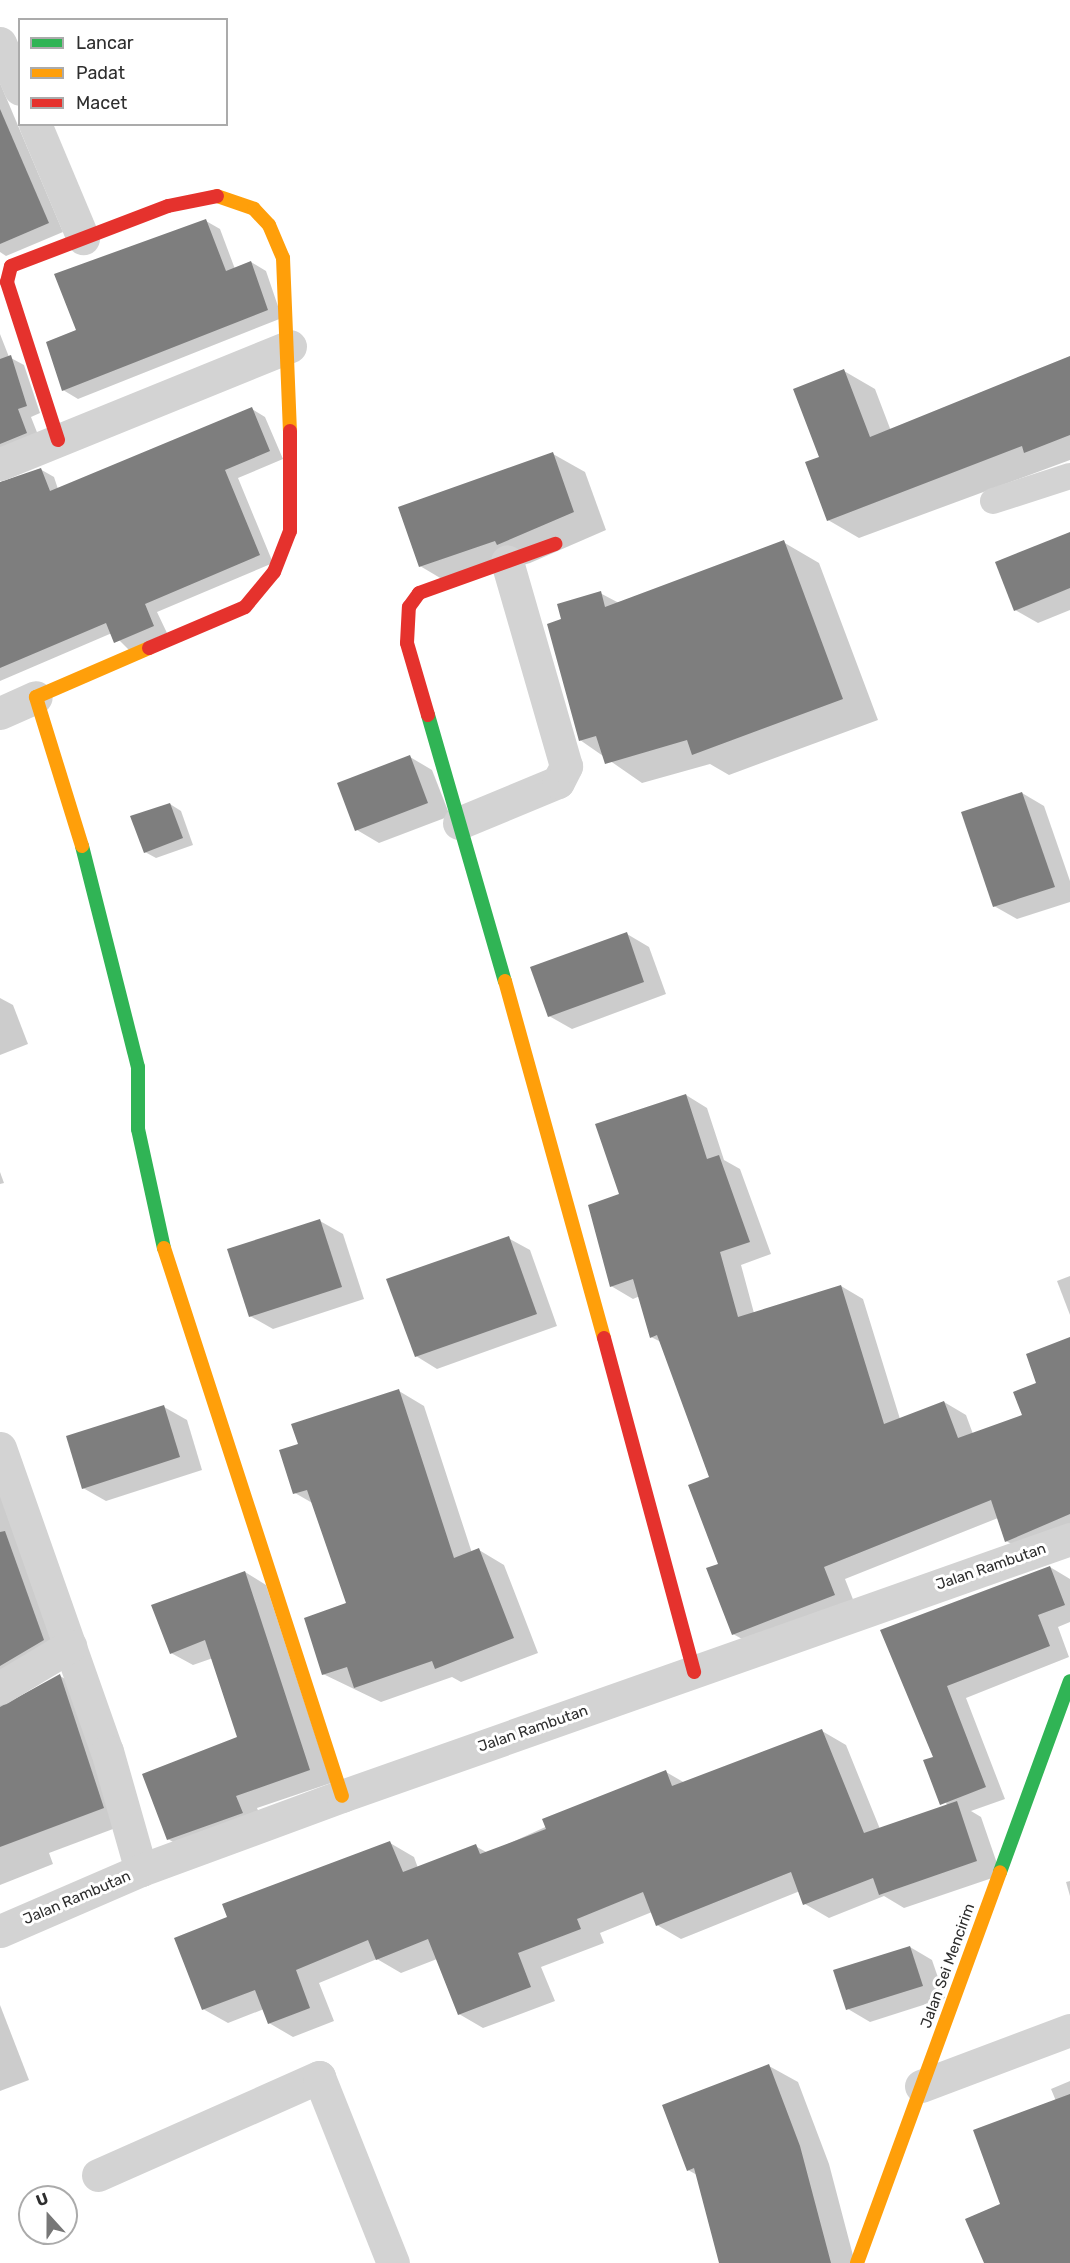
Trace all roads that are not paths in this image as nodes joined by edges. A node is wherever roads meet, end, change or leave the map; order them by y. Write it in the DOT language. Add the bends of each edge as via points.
graph roads {
  1 [pos="0,43"];
  2 [pos="18,84"];
  3 [pos="36,126"];
  4 [pos="83,238"];
  5 [pos="290,346"];
  6 [pos="58,440"];
  7 [pos="0,464"];
  8 [pos="1070,476"];
  9 [pos="993,501"];
  10 [pos="555,544"];
  11 [pos="507,561"];
  12 [pos="40,710"];
  13 [pos="0,713"];
  14 [pos="459,823"];
  15 [pos="0,1448"];
  16 [pos="1070,1539"];
  17 [pos="70,1646"];
  18 [pos="694,1672"];
  19 [pos="1070,1681"];
  20 [pos="0,1688"];
  21 [pos="342,1796"];
  22 [pos="141,1870"];
  23 [pos="0,1931"];
  24 [pos="1070,2030"];
  25 [pos="921,2086"];
  26 [pos="98,2175"];
  27 [pos="393,2263"];
  28 [pos="857,2263"];
  1 -- 2 [label="street"];
  3 -- 4 [label="street"];
  4 -- 5 [label="street" via="168,206 224,195 254,209 269,225 283,258"];
  4 -- 6 [label="street" via="11,266 8,282"];
  5 -- 6 [label="street"];
  5 -- 12 [label="street" via="290,531 274,572 244,607"];
  6 -- 7 [label="street"];
  8 -- 9 [label="lane"];
  10 -- 11 [label="street"];
  11 -- 14 [label="street" via="419,593 405,625"];
  11 -- 14 [label="street" via="566,766 558,782"];
  12 -- 13 [label="street"];
  12 -- 21 [label="street" via="138,1067 138,1129 166,1257"];
  14 -- 18 [label="street" via="543,1110"];
  15 -- 17 [label="street"];
  16 -- 18 [label="street, Jalan Rambutan"];
  17 -- 20 [label="street"];
  17 -- 22 [label="street"];
  18 -- 21 [label="street, Jalan Rambutan"];
  19 -- 25 [label="street, Jalan Sei Mencirim"];
  21 -- 22 [label="street, Jalan Rambutan"];
  22 -- 23 [label="street, Jalan Rambutan"];
  24 -- 25 [label="street"];
  25 -- 28 [label="street, Jalan Sei Mencirim"];
  26 -- 27 [label="street" via="319,2077"];
}
